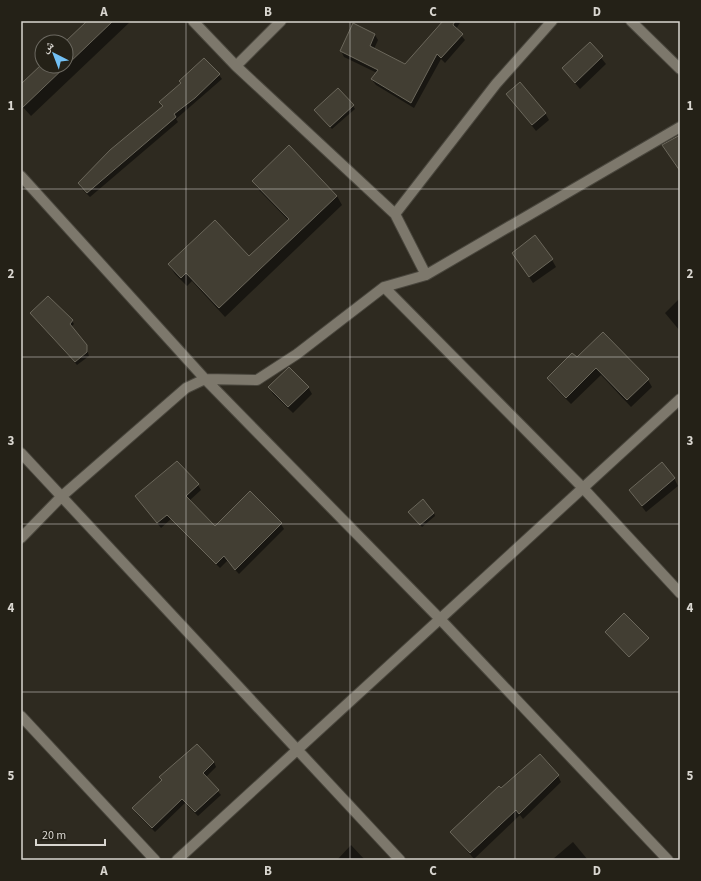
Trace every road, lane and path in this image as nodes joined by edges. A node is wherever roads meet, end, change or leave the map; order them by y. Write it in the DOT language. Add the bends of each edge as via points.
graph roads {
  1 [pos="193,21"];
  2 [pos="281,21"];
  3 [pos="552,21"];
  4 [pos="631,21"];
  5 [pos="236,66"];
  6 [pos="680,69"];
  7 [pos="680,128"];
  8 [pos="21,176"];
  9 [pos="394,214"];
  10 [pos="426,275"];
  11 [pos="384,287"];
  12 [pos="205,379"];
  13 [pos="680,399"];
  14 [pos="21,453"];
  15 [pos="583,488"];
  16 [pos="62,496"];
  17 [pos="21,538"];
  18 [pos="680,593"];
  19 [pos="440,619"];
  20 [pos="21,716"];
  21 [pos="297,750"];
  22 [pos="155,860"];
  23 [pos="177,860"];
  24 [pos="400,860"];
  25 [pos="668,860"];
  1 -- 5 [label="street"];
  2 -- 5 [label="street"];
  3 -- 9 [label="street" via="496,84"];
  4 -- 6 [label="street"];
  5 -- 9 [label="street"];
  7 -- 10 [label="street"];
  8 -- 12 [label="street"];
  9 -- 10 [label="street"];
  10 -- 11 [label="street"];
  11 -- 12 [label="street" via="297,354 257,380"];
  11 -- 15 [label="street"];
  12 -- 16 [label="street" via="186,388"];
  12 -- 19 [label="street"];
  13 -- 15 [label="street"];
  14 -- 16 [label="street"];
  15 -- 18 [label="street"];
  15 -- 19 [label="street"];
  16 -- 17 [label="street"];
  16 -- 21 [label="street"];
  19 -- 21 [label="street"];
  19 -- 25 [label="street"];
  20 -- 22 [label="street"];
  21 -- 23 [label="street"];
  21 -- 24 [label="street"];
}
